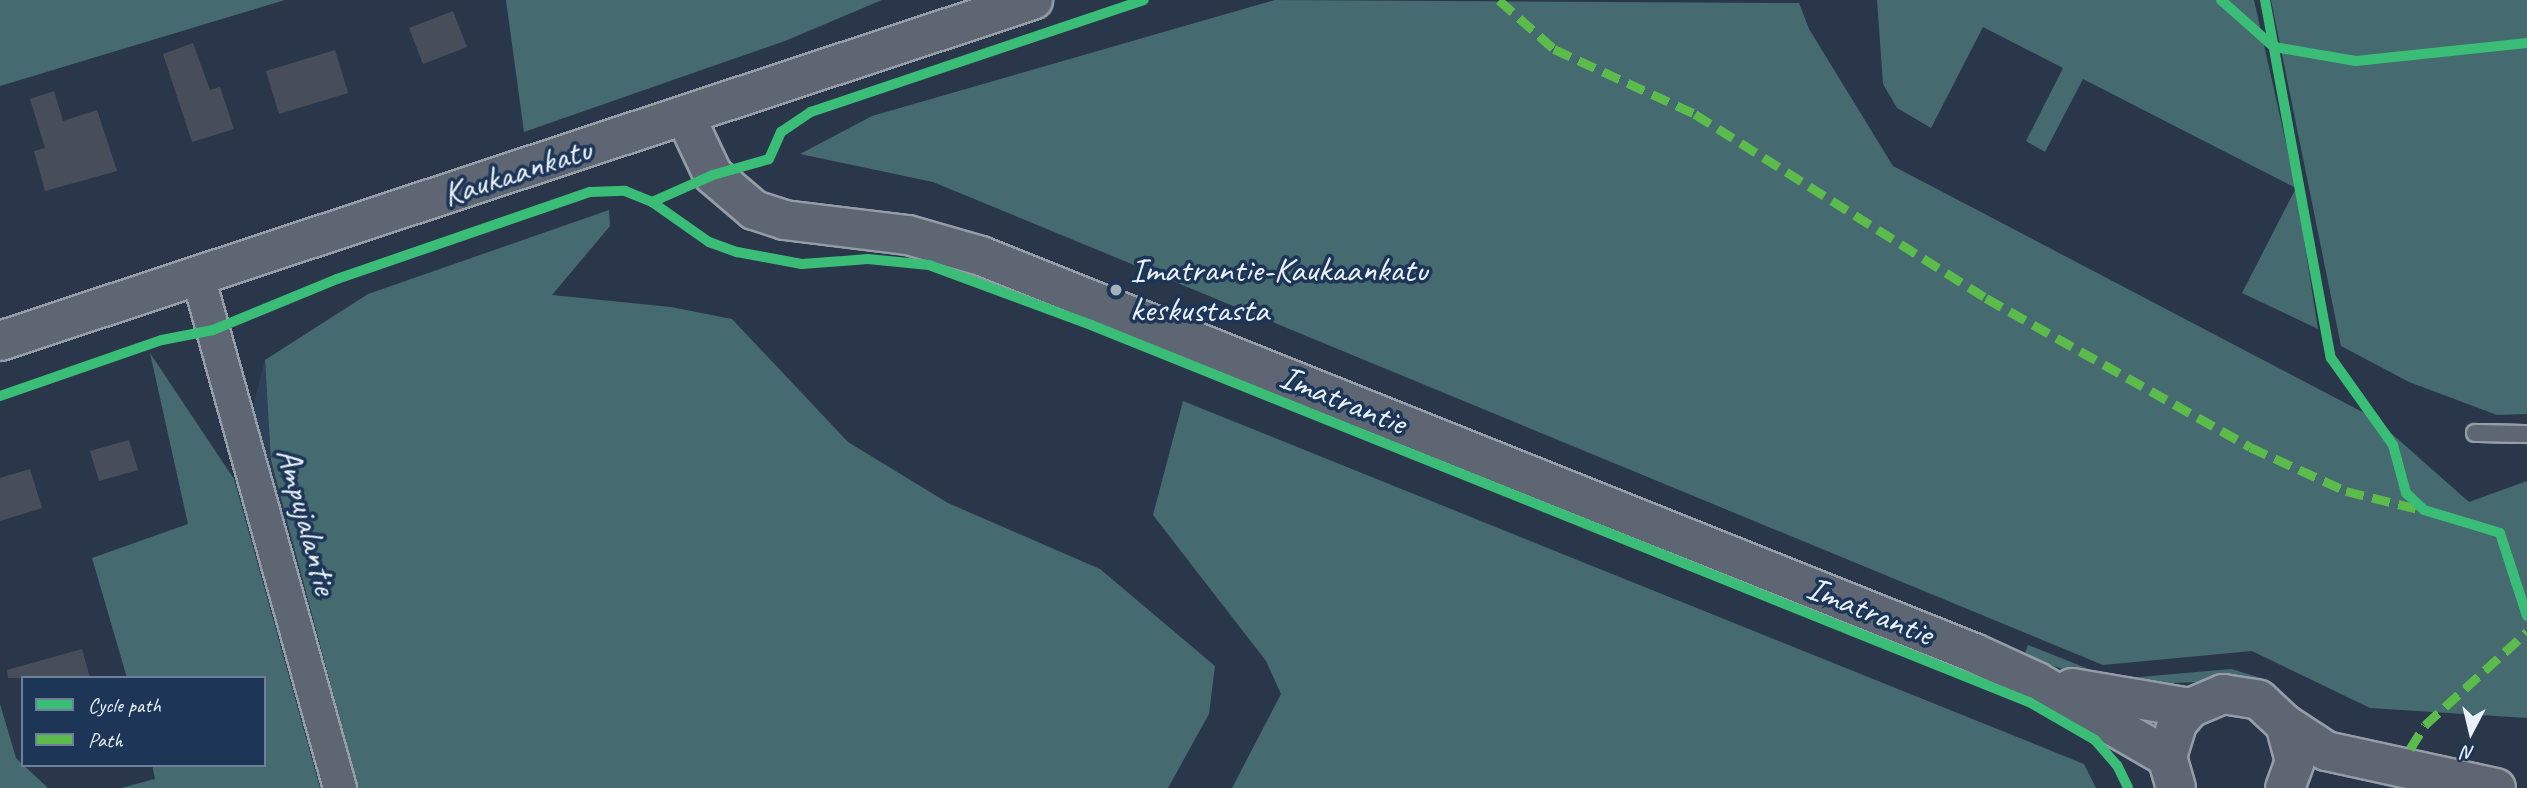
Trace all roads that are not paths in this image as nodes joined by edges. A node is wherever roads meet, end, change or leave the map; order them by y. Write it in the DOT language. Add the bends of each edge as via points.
graph roads {
  1 [pos="1033,0"];
  2 [pos="686,118"];
  3 [pos="198,275"];
  4 [pos="0,341"];
  5 [pos="2474,433"];
  6 [pos="2527,434"];
  7 [pos="2029,678"];
  8 [pos="2190,708"];
  9 [pos="2285,724"];
  10 [pos="2172,772"];
  11 [pos="340,788"];
  12 [pos="2285,788"];
  13 [pos="2496,788"];
  1 -- 2 [label="street, Kaukaankatu"];
  2 -- 3 [label="street, Kaukaankatu"];
  2 -- 7 [label="street, Imatrantie" via="713,175 754,210 785,220 908,234 981,256"];
  3 -- 4 [label="street, Kaukaankatu"];
  3 -- 11 [label="street, Ampujalantie"];
  5 -- 6 [label="lane"];
  7 -- 8 [label="street, Imatrantie"];
  7 -- 10 [label="street, Imatrantie"];
  8 -- 9 [label="street" via="2206,698 2241,694 2274,709"];
  8 -- 10 [label="street" via="2178,722"];
  9 -- 12 [label="street" via="2295,761"];
  9 -- 13 [label="street" via="2326,751"];
}
